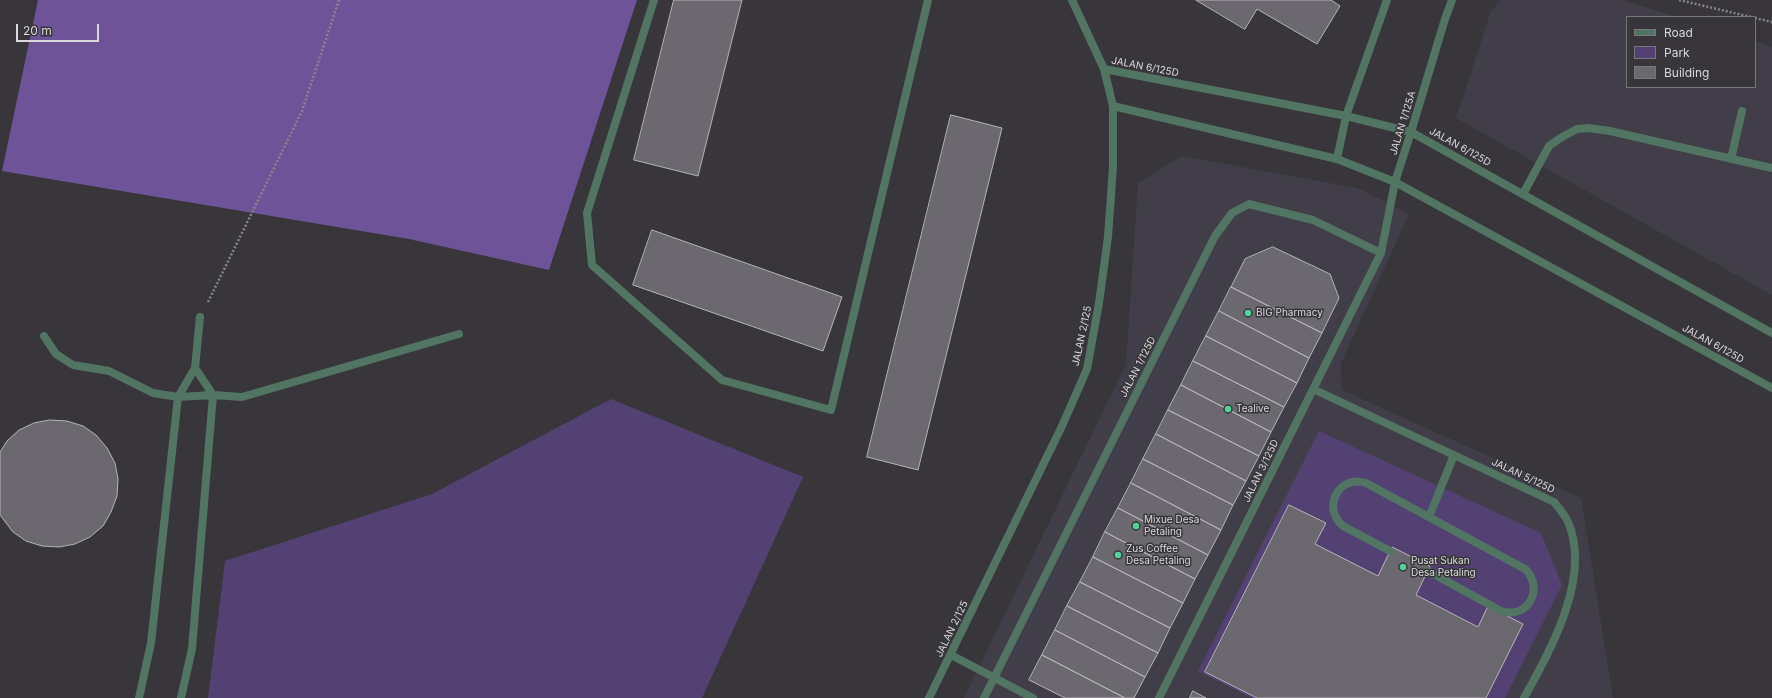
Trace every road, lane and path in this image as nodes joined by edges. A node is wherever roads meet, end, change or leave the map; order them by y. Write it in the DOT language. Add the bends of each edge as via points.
graph roads {
  1 [pos="339,0"];
  2 [pos="654,0"];
  3 [pos="928,0"];
  4 [pos="1072,0"];
  5 [pos="1387,0"];
  6 [pos="1452,0"];
  7 [pos="1679,0"];
  8 [pos="1747,16"];
  9 [pos="1756,18"];
  10 [pos="1772,22"];
  11 [pos="1104,69"];
  12 [pos="1113,106"];
  13 [pos="1742,111"];
  14 [pos="1346,116"];
  15 [pos="1411,132"];
  16 [pos="1337,159"];
  17 [pos="1731,159"];
  18 [pos="1772,168"];
  19 [pos="1395,182"];
  20 [pos="1523,194"];
  21 [pos="1381,253"];
  22 [pos="200,317"];
  23 [pos="1772,333"];
  24 [pos="459,334"];
  25 [pos="44,336"];
  26 [pos="195,368"];
  27 [pos="1772,388"];
  28 [pos="1313,389"];
  29 [pos="213,395"];
  30 [pos="178,398"];
  31 [pos="1454,455"];
  32 [pos="1429,517"];
  33 [pos="1390,551"];
  34 [pos="1428,572"];
  35 [pos="951,655"];
  36 [pos="994,677"];
  37 [pos="139,698"];
  38 [pos="180,698"];
  39 [pos="929,698"];
  40 [pos="984,698"];
  41 [pos="1033,698"];
  42 [pos="1159,698"];
  43 [pos="1524,698"];
  1 -- 22 [label="path" via="302,111"];
  2 -- 3 [label="street" via="587,213 592,265 722,380 831,410"];
  4 -- 11 [label="street, JALAN 2/125"];
  5 -- 14 [label="street"];
  6 -- 15 [label="street, JALAN 1/125A"];
  7 -- 8 [label="path"];
  9 -- 10 [label="path"];
  11 -- 12 [label="street, JALAN 2/125"];
  11 -- 14 [label="street, JALAN 6/125D"];
  12 -- 16 [label="street, JALAN 6/125D"];
  12 -- 35 [label="street, JALAN 2/125" via="1113,167 1108,237 1087,369"];
  13 -- 17 [label="street"];
  14 -- 15 [label="street, JALAN 6/125D"];
  14 -- 16 [label="street"];
  15 -- 19 [label="street, JALAN 1/125A"];
  15 -- 20 [label="street, JALAN 6/125D"];
  16 -- 19 [label="street, JALAN 6/125D"];
  17 -- 18 [label="street"];
  17 -- 20 [label="street" via="1610,131 1577,129 1549,146"];
  19 -- 21 [label="street, JALAN 1/125A"];
  19 -- 27 [label="street, JALAN 6/125D"];
  20 -- 23 [label="street, JALAN 6/125D"];
  21 -- 28 [label="street, JALAN 3/125D"];
  21 -- 36 [label="street, JALAN 1/125D" via="1313,220 1249,204 1232,213 1215,236"];
  22 -- 26 [label="street"];
  24 -- 29 [label="street" via="242,397"];
  25 -- 30 [label="street" via="56,354 73,365 109,371 153,394"];
  26 -- 29 [label="street"];
  26 -- 30 [label="street"];
  28 -- 31 [label="street, JALAN 5/125D"];
  28 -- 42 [label="street, JALAN 3/125D"];
  29 -- 30 [label="street"];
  29 -- 38 [label="street" via="192,649"];
  30 -- 37 [label="street" via="150,643"];
  31 -- 32 [label="street"];
  31 -- 43 [label="street, JALAN 5/125D" via="1554,502 1568,522 1574,546 1574,576 1568,606 1551,650"];
  32 -- 33 [label="street" via="1366,484 1354,481 1343,486 1332,505 1337,521"];
  32 -- 34 [label="street" via="1525,569 1534,581 1534,589 1524,609 1508,614"];
  35 -- 36 [label="street"];
  35 -- 39 [label="street, JALAN 2/125"];
  36 -- 40 [label="street"];
  36 -- 41 [label="street"];
}
